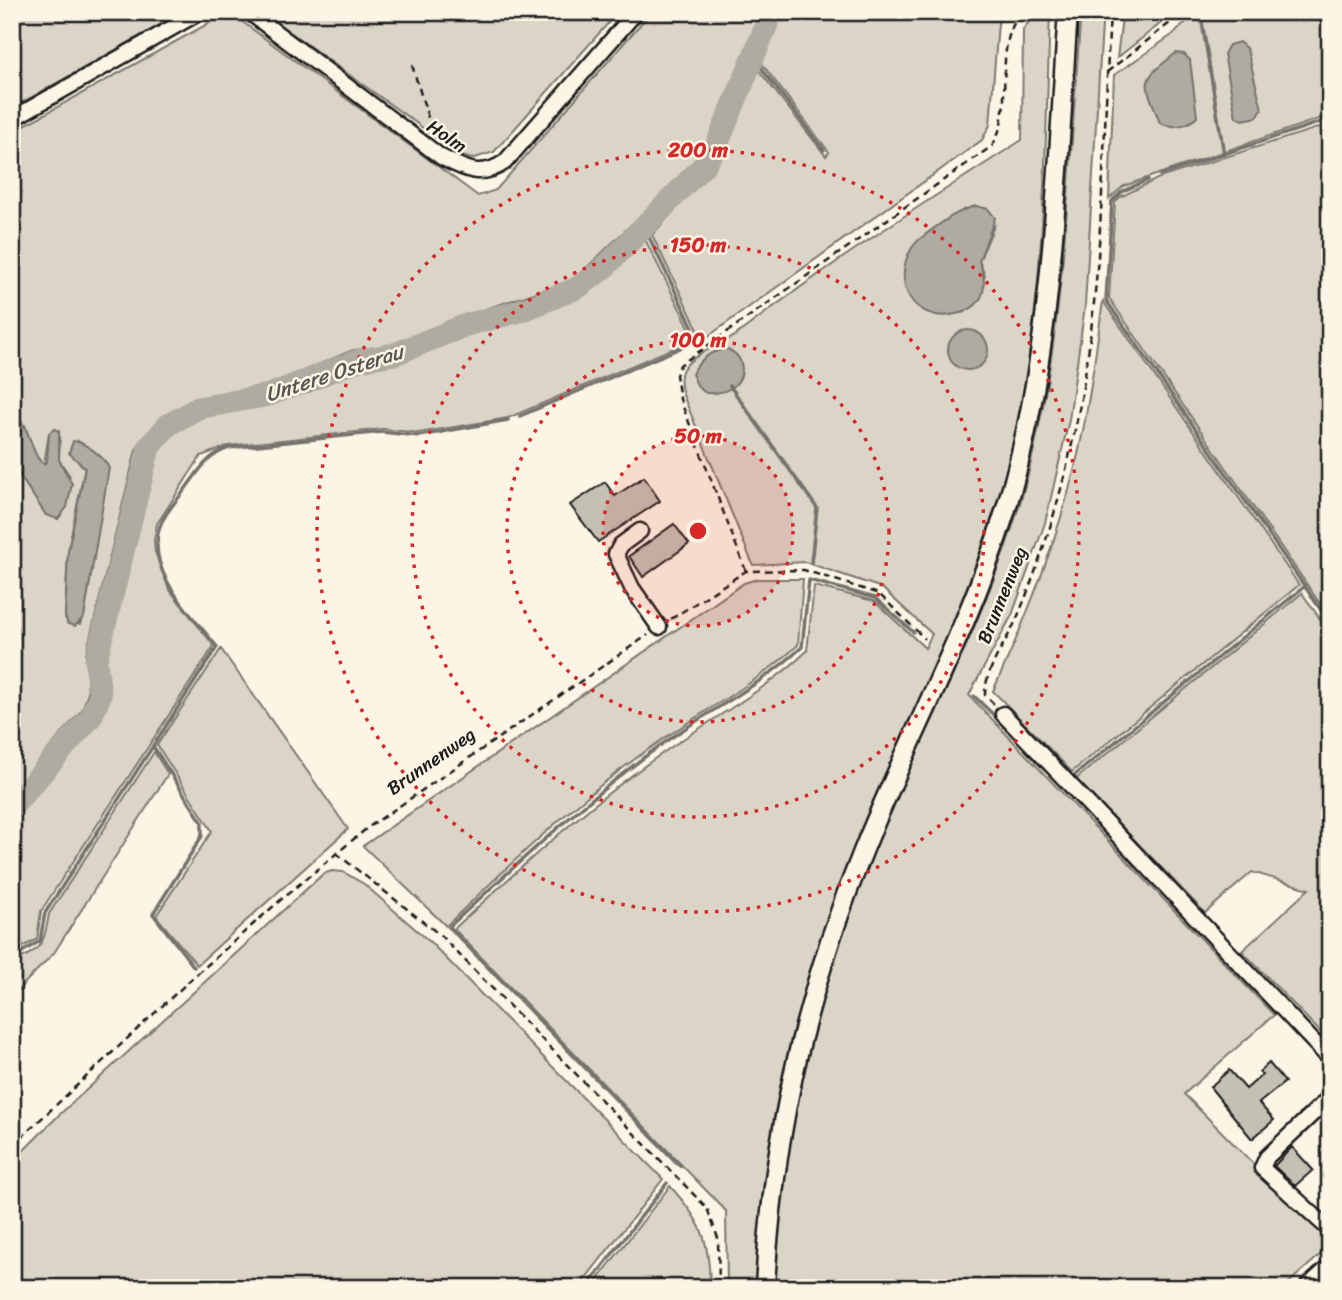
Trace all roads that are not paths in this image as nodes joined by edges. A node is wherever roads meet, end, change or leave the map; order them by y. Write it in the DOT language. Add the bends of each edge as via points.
graph roads {
  1 [pos="200,12"];
  2 [pos="249,12"];
  3 [pos="636,12"];
  4 [pos="1067,19"];
  5 [pos="12,119"];
  6 [pos="640,531"];
  7 [pos="659,627"];
  8 [pos="1003,714"];
  9 [pos="1330,1059"];
  10 [pos="1330,1097"];
  11 [pos="1330,1230"];
  12 [pos="1330,1266"];
  13 [pos="765,1288"];
  14 [pos="1306,1288"];
  1 -- 5 [label="street"];
  2 -- 3 [label="street, Holm" via="441,157 470,173 495,169 505,162"];
  4 -- 13 [label="main road" via="1046,308 1022,455 980,584 863,852 825,959 787,1106"];
  6 -- 7 [label="street" via="621,545 617,554 632,588"];
  8 -- 9 [label="street"];
  10 -- 11 [label="street" via="1267,1157 1262,1168"];
  12 -- 14 [label="street"];
}
